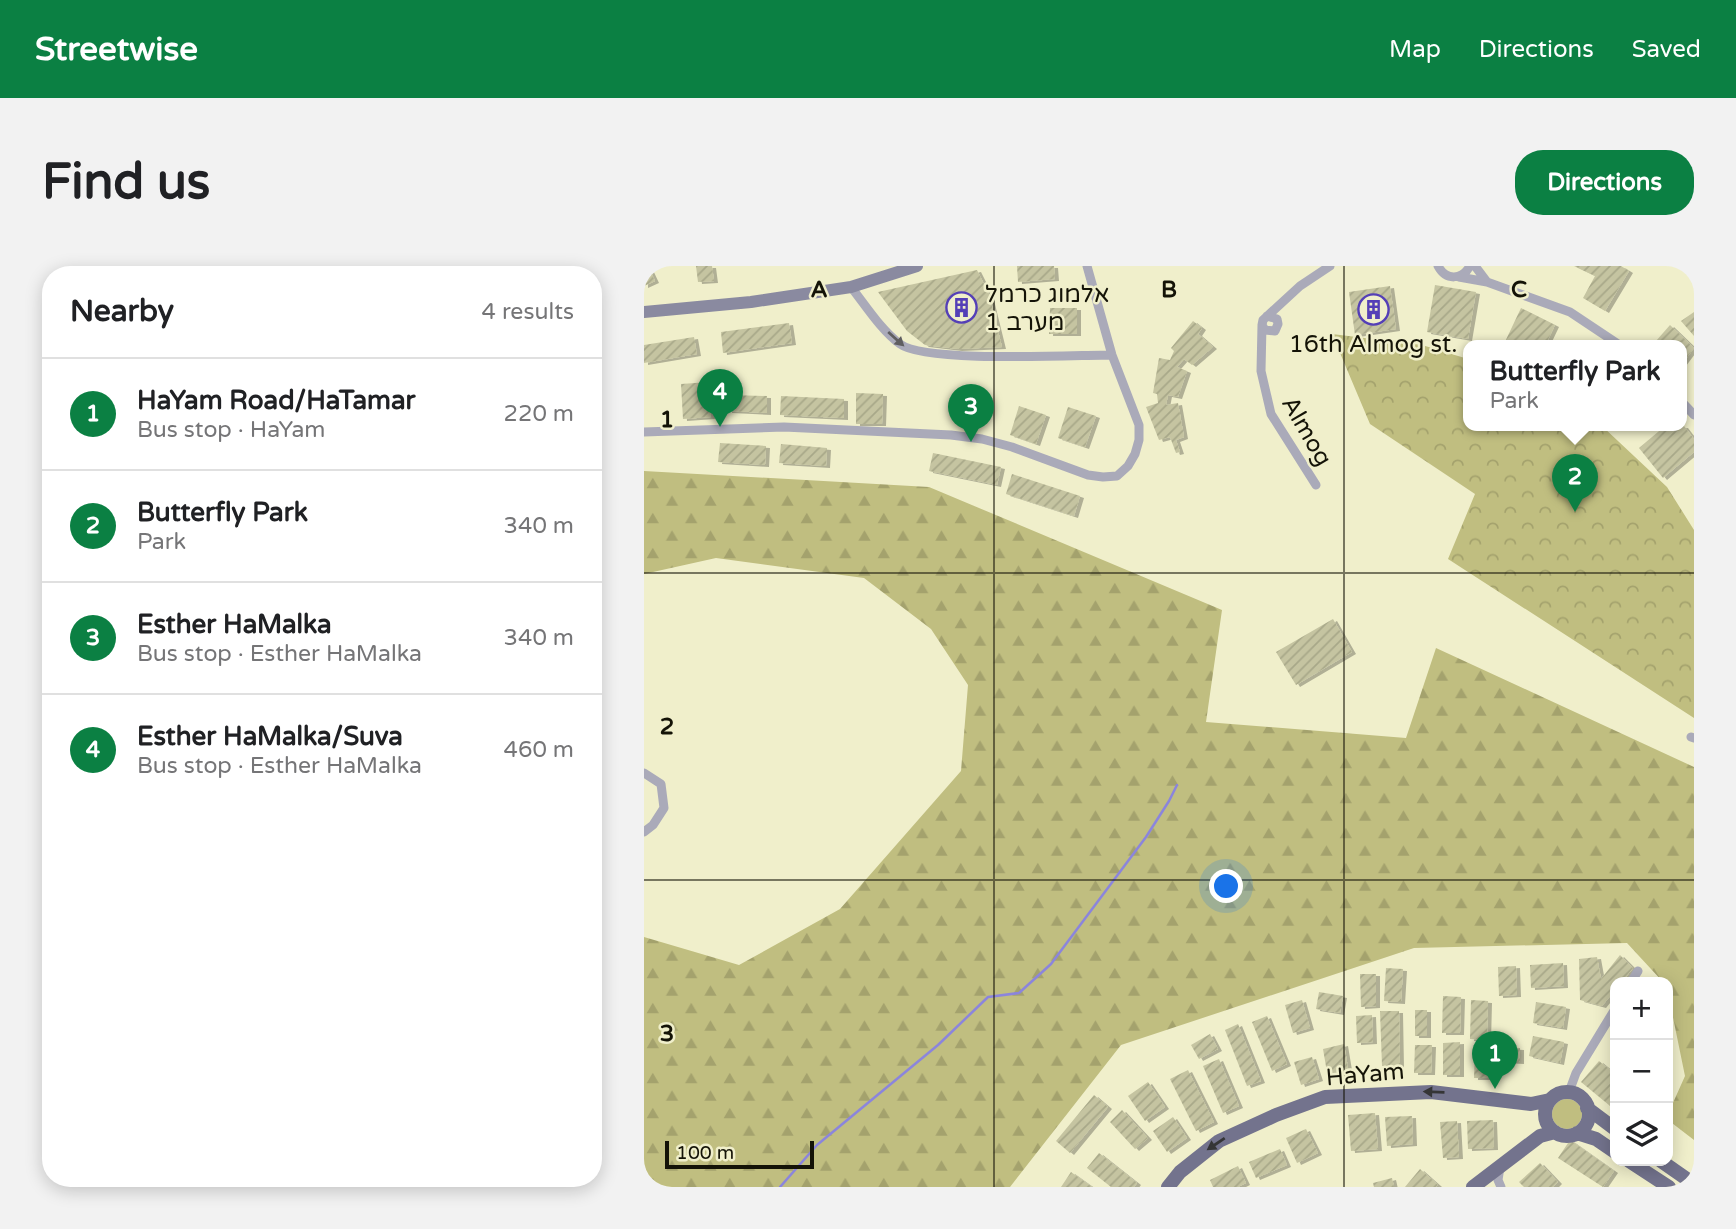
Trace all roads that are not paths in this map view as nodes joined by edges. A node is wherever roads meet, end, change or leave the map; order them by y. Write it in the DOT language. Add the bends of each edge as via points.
graph roads {
  1 [pos="917,266"];
  2 [pos="1087,266"];
  3 [pos="1330,266"];
  4 [pos="1472,266"];
  5 [pos="1438,268"];
  6 [pos="1459,276"];
  7 [pos="1487,282"];
  8 [pos="851,287"];
  9 [pos="1289,295"];
  10 [pos="644,312"];
  11 [pos="1264,321"];
  12 [pos="1276,327"];
  13 [pos="1612,340"];
  14 [pos="1112,355"];
  15 [pos="1262,355"];
  16 [pos="644,432"];
  17 [pos="1316,485"];
  18 [pos="644,773"];
  19 [pos="644,832"];
  20 [pos="1638,971"];
  21 [pos="1634,977"];
  22 [pos="1610,1017"];
  23 [pos="1569,1092"];
  24 [pos="1550,1100"];
  25 [pos="1587,1108"];
  26 [pos="1610,1125"];
  27 [pos="1555,1132"];
  28 [pos="1577,1133"];
  29 [pos="1610,1149"];
  30 [pos="1637,1166"];
  31 [pos="1668,1166"];
  32 [pos="1500,1167"];
  33 [pos="1694,1184"];
  34 [pos="1168,1187"];
  35 [pos="1473,1187"];
  36 [pos="1501,1187"];
  37 [pos="1669,1187"];
  1 -- 8 [label="street"];
  2 -- 14 [label="street"];
  3 -- 9 [label="street"];
  4 -- 6 [label="street"];
  4 -- 7 [label="street"];
  5 -- 6 [label="street" via="1451,277"];
  6 -- 7 [label="street"];
  7 -- 13 [label="street" via="1570,313"];
  8 -- 10 [label="street"];
  8 -- 14 [label="street, one-way" via="902,346 916,351"];
  9 -- 11 [label="street"];
  9 -- 12 [label="street"];
  11 -- 12 [label="street" via="1275,317"];
  11 -- 15 [label="street, Almog"];
  12 -- 15 [label="street"];
  14 -- 16 [label="street" via="1139,425 1135,454 1117,476 1088,475 1012,447 951,435 784,427"];
  15 -- 17 [label="street, Almog" via="1271,414"];
  18 -- 19 [label="street" via="661,784 664,808"];
  20 -- 21 [label="street"];
  22 -- 23 [label="street"];
  23 -- 24 [label="main road"];
  23 -- 25 [label="main road" via="1581,1097"];
  24 -- 27 [label="main road" via="1545,1117"];
  24 -- 34 [label="main road, HaYam, one-way" via="1531,1104 1431,1091 1325,1097 1219,1141"];
  25 -- 26 [label="main road"];
  25 -- 28 [label="main road" via="1588,1119"];
  27 -- 28 [label="main road"];
  27 -- 32 [label="main road" via="1540,1136"];
  28 -- 29 [label="main road"];
  30 -- 37 [label="main road"];
  31 -- 33 [label="main road"];
  32 -- 35 [label="main road"];
  32 -- 36 [label="street"];
}
